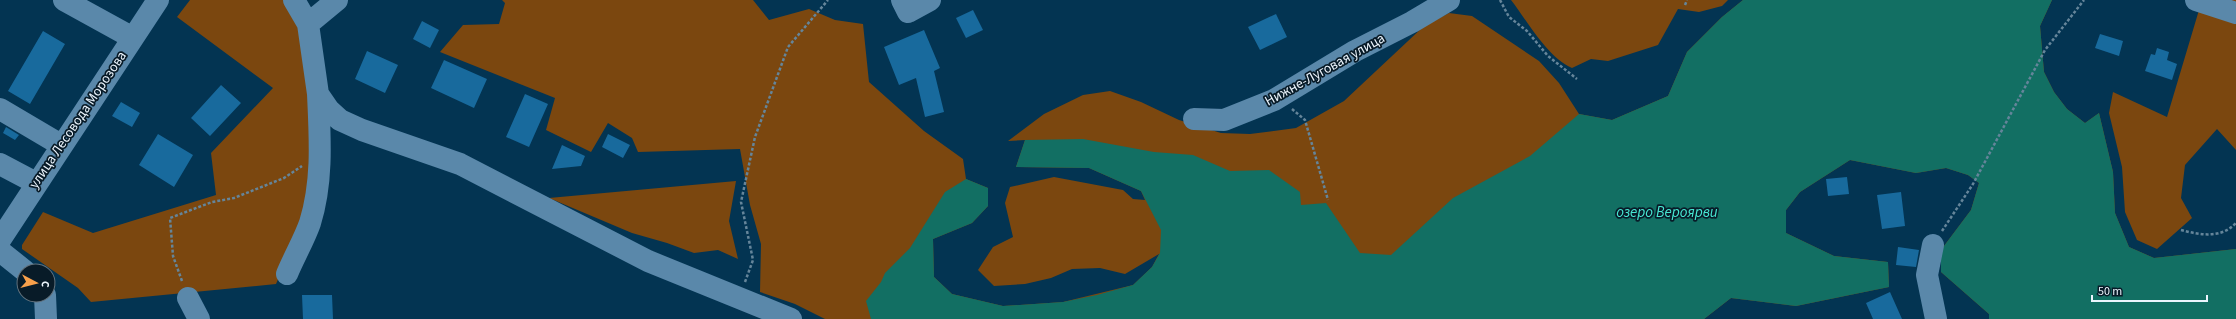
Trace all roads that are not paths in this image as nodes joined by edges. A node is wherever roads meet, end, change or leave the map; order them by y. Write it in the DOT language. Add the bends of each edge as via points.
graph roads {
  1 [pos="64,0"];
  2 [pos="158,0"];
  3 [pos="294,0"];
  4 [pos="337,0"];
  5 [pos="930,0"];
  6 [pos="1449,0"];
  7 [pos="2196,0"];
  8 [pos="905,6"];
  9 [pos="2236,13"];
  10 [pos="308,24"];
  11 [pos="133,38"];
  12 [pos="318,94"];
  13 [pos="0,109"];
  14 [pos="1194,118"];
  15 [pos="61,145"];
  16 [pos="0,164"];
  17 [pos="36,183"];
  18 [pos="0,240"];
  19 [pos="1933,245"];
  20 [pos="0,251"];
  21 [pos="16,264"];
  22 [pos="287,274"];
  23 [pos="188,298"];
  24 [pos="45,303"];
  25 [pos="46,319"];
  26 [pos="199,319"];
  27 [pos="791,319"];
  28 [pos="1936,319"];
  1 -- 11 [label="street"];
  2 -- 11 [label="street, улица Лесовода Морозова"];
  3 -- 10 [label="street"];
  4 -- 10 [label="street"];
  5 -- 8 [label="street"];
  6 -- 14 [label="street, Нижне-Луговая улица" via="1355,51 1274,100 1224,120"];
  7 -- 9 [label="street"];
  10 -- 12 [label="street"];
  11 -- 15 [label="street, улица Лесовода Морозова"];
  12 -- 22 [label="street" via="321,151 318,186 310,223"];
  12 -- 27 [label="street" via="340,120 460,164 648,261"];
  13 -- 15 [label="street"];
  15 -- 17 [label="street, улица Лесовода Морозова"];
  16 -- 17 [label="street"];
  17 -- 18 [label="street, улица Лесовода Морозова"];
  19 -- 28 [label="street" via="1927,275"];
  20 -- 21 [label="street"];
  23 -- 26 [label="street"];
  24 -- 25 [label="street"];
}
